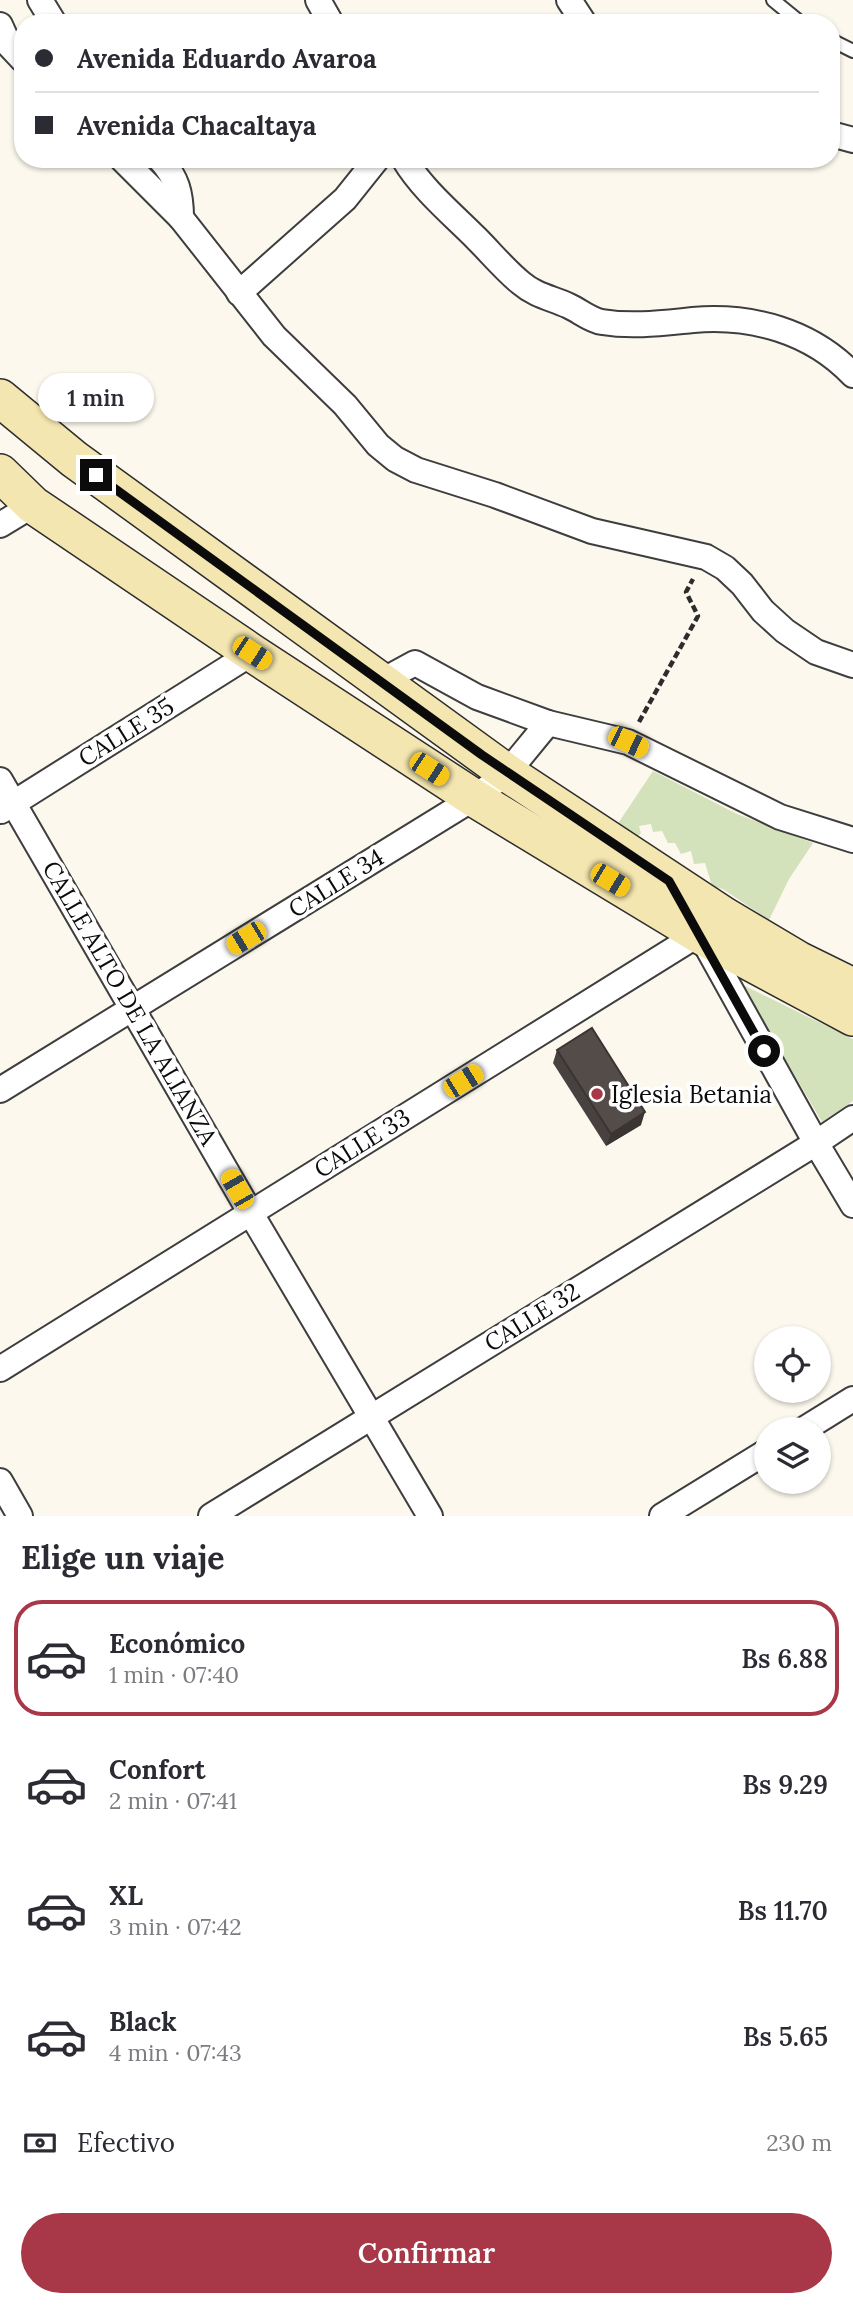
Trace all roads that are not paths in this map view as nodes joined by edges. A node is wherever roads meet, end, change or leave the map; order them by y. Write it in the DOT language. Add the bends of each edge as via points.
graph roads {
  1 [pos="773,0"];
  2 [pos="790,14"];
  3 [pos="0,25"];
  4 [pos="14,50"];
  5 [pos="131,168"];
  6 [pos="168,168"];
  7 [pos="370,168"];
  8 [pos="410,168"];
  9 [pos="181,218"];
  10 [pos="239,293"];
  11 [pos="853,375"];
  12 [pos="0,398"];
  13 [pos="0,472"];
  14 [pos="33,505"];
  15 [pos="0,525"];
  16 [pos="252,653"];
  17 [pos="853,665"];
  18 [pos="382,681"];
  19 [pos="548,723"];
  20 [pos="508,772"];
  21 [pos="0,780"];
  22 [pos="474,798"];
  23 [pos="7,807"];
  24 [pos="853,840"];
  25 [pos="712,925"];
  26 [pos="853,988"];
  27 [pos="132,1008"];
  28 [pos="853,1017"];
  29 [pos="0,1090"];
  30 [pos="853,1118"];
  31 [pos="816,1143"];
  32 [pos="853,1206"];
  33 [pos="250,1212"];
  34 [pos="0,1369"];
  35 [pos="853,1399"];
  36 [pos="372,1415"];
  37 [pos="824,1417"];
  38 [pos="754,1459"];
  39 [pos="0,1480"];
  40 [pos="20,1516"];
  41 [pos="211,1516"];
  42 [pos="430,1516"];
  43 [pos="662,1516"];
  1 -- 2 [label="lane"];
  3 -- 4 [label="street"];
  5 -- 9 [label="street"];
  6 -- 9 [label="street" via="179,187"];
  7 -- 10 [label="street" via="345,199"];
  8 -- 11 [label="street" via="521,283 539,295 598,322 754,321 808,341"];
  9 -- 10 [label="street"];
  10 -- 17 [label="street" via="274,336 395,459 592,531 706,557 725,568 785,631 816,652"];
  12 -- 18 [label="street" via="74,459"];
  13 -- 14 [label="street"];
  14 -- 15 [label="street"];
  14 -- 16 [label="street"];
  16 -- 22 [label="street"];
  16 -- 23 [label="street, CALLE 35"];
  18 -- 19 [label="street" via="415,663 477,697"];
  18 -- 20 [label="street"];
  19 -- 20 [label="street, CALLE 34"];
  19 -- 24 [label="street" via="628,742 780,817"];
  20 -- 22 [label="street, CALLE 34"];
  20 -- 25 [label="street" via="669,881"];
  21 -- 23 [label="street, CALLE ALTO DE LA ALIANZA"];
  22 -- 25 [label="street"];
  22 -- 27 [label="street, CALLE 34"];
  23 -- 27 [label="street, CALLE ALTO DE LA ALIANZA"];
  25 -- 26 [label="street"];
  25 -- 28 [label="street"];
  25 -- 31 [label="street"];
  25 -- 33 [label="street, CALLE 33"];
  27 -- 29 [label="street, CALLE 34"];
  27 -- 33 [label="street, CALLE ALTO DE LA ALIANZA"];
  30 -- 31 [label="street, CALLE 32"];
  31 -- 32 [label="street"];
  31 -- 36 [label="street, CALLE 32"];
  33 -- 34 [label="street, CALLE 33"];
  33 -- 36 [label="street, CALLE ALTO DE LA ALIANZA"];
  35 -- 37 [label="street"];
  36 -- 41 [label="street, CALLE 32"];
  36 -- 42 [label="street, CALLE ALTO DE LA ALIANZA"];
  38 -- 43 [label="street"];
  39 -- 40 [label="street"];
}
